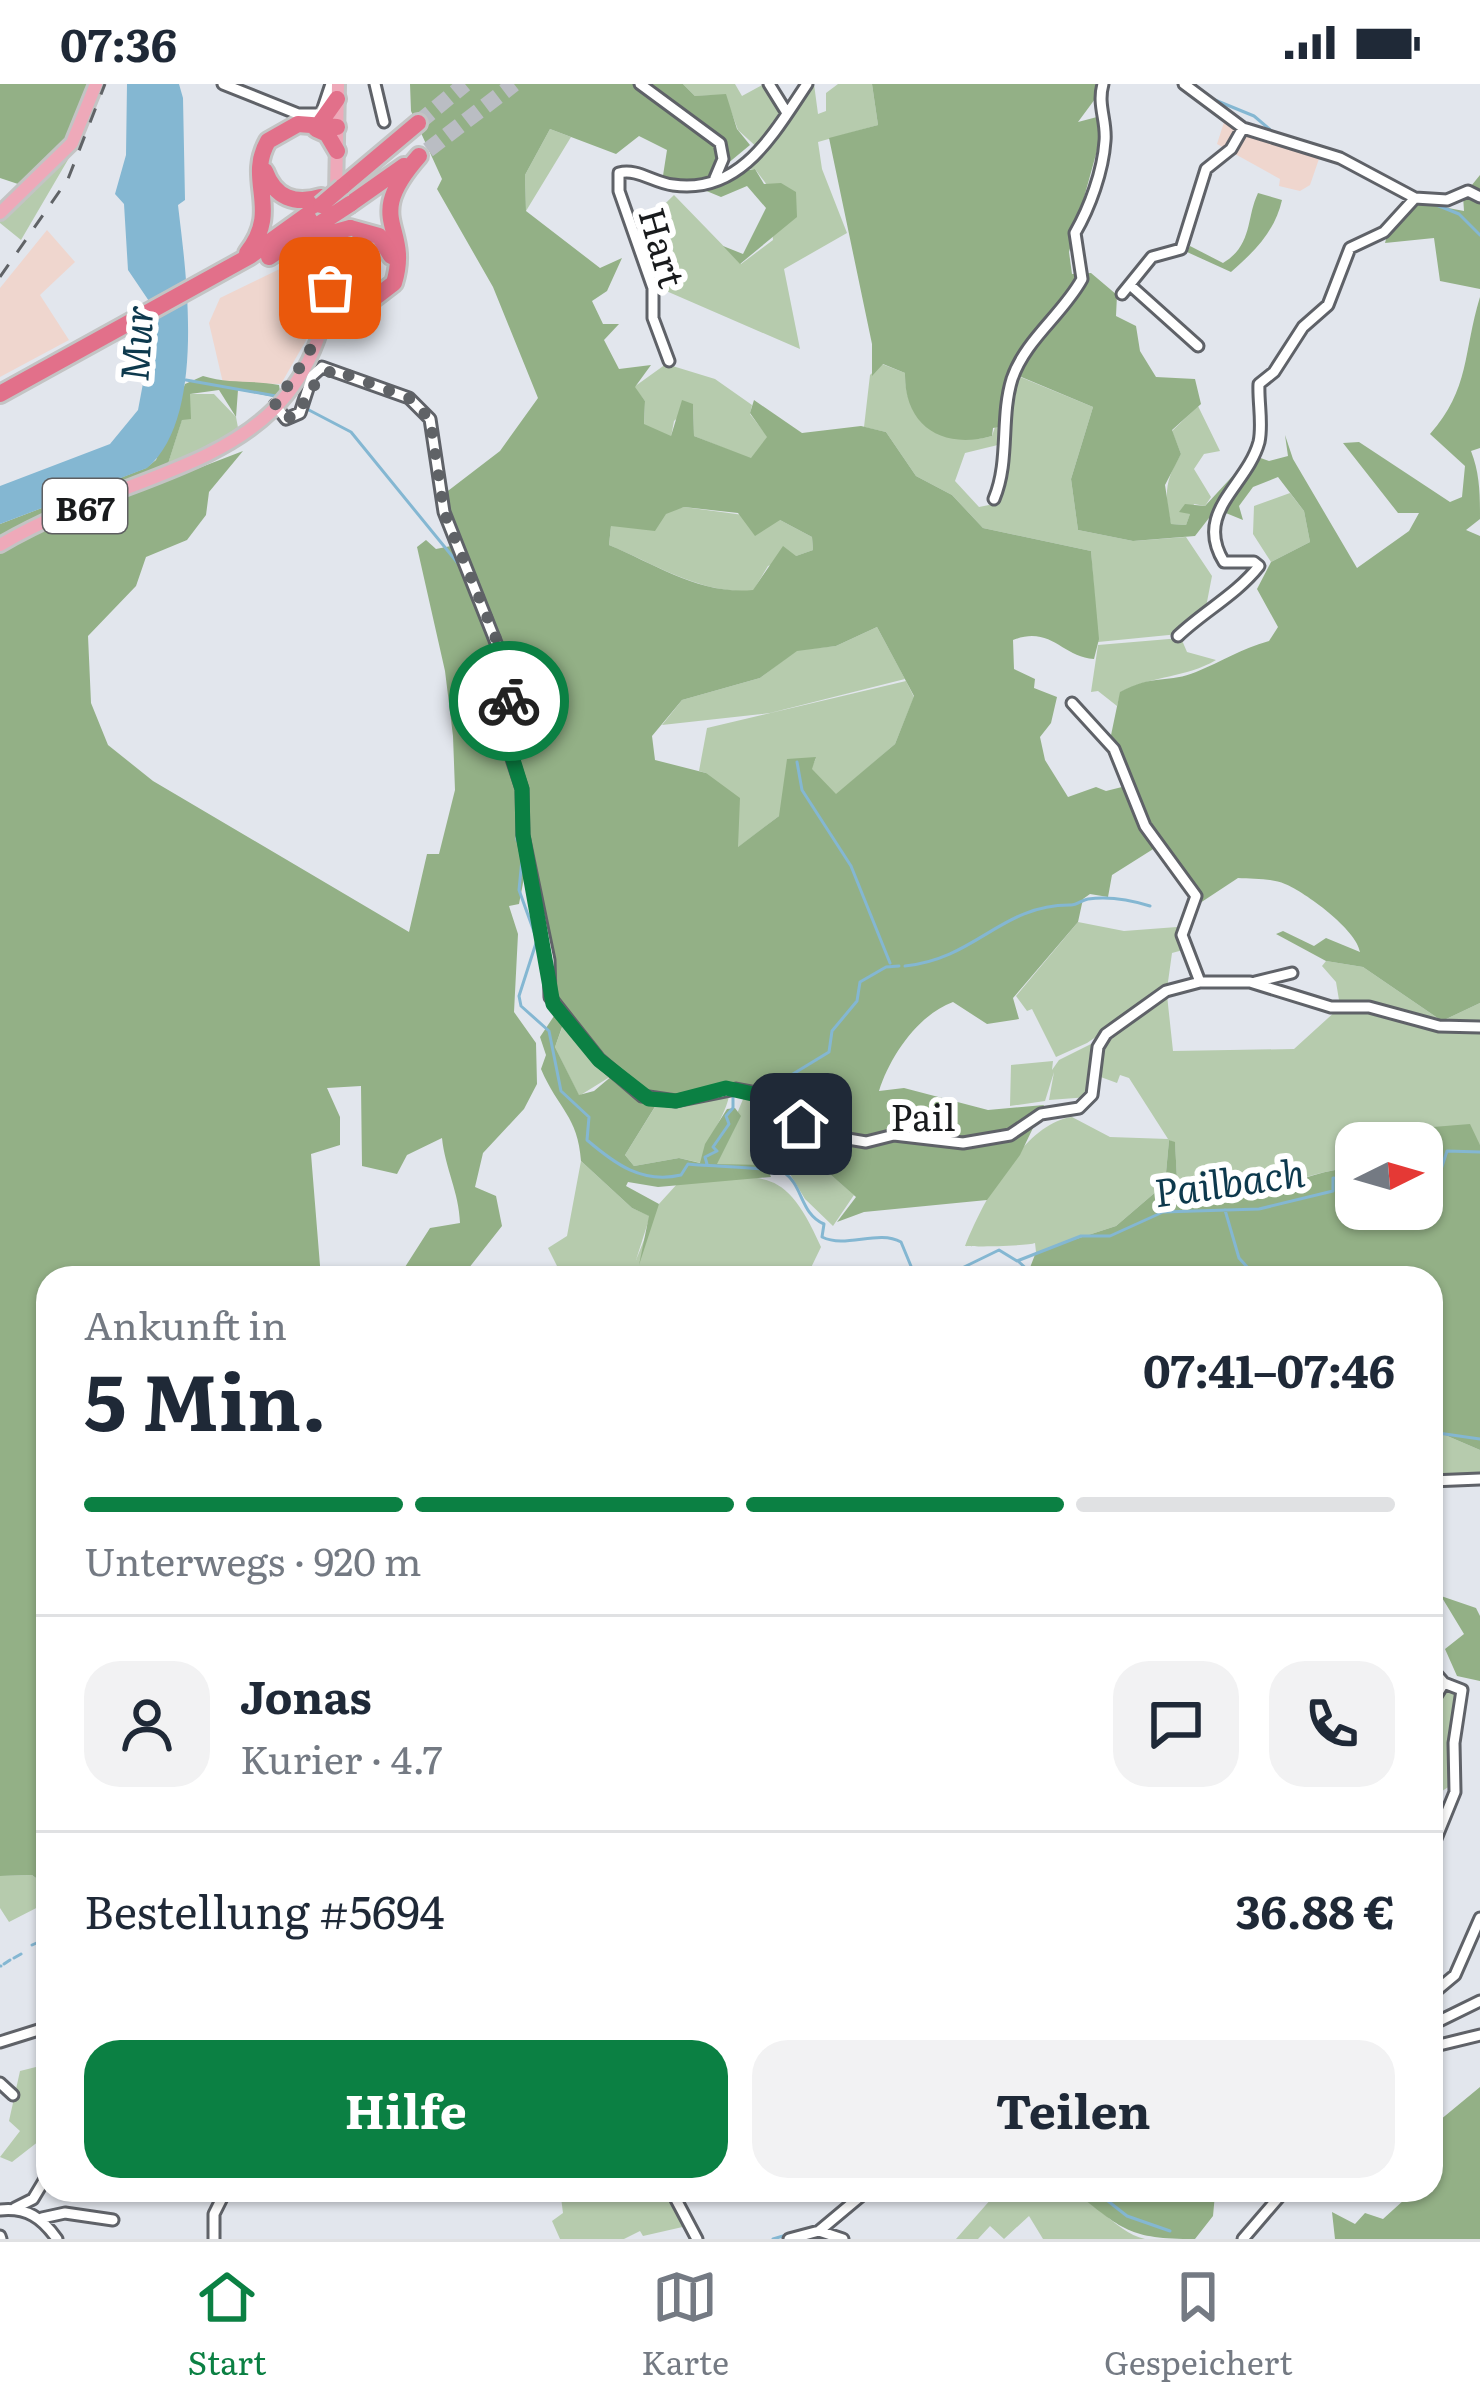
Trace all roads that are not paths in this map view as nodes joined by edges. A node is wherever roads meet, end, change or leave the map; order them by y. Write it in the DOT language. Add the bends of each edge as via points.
graph roads {
  1 [pos="96,84"];
  2 [pos="223,84"];
  3 [pos="265,84"];
  4 [pos="375,84"];
  5 [pos="640,84"];
  6 [pos="769,84"];
  7 [pos="807,84"];
  8 [pos="1103,84"];
  9 [pos="1184,84"];
  10 [pos="335,89"];
  11 [pos="259,97"];
  12 [pos="788,113"];
  13 [pos="384,122"];
  14 [pos="418,123"];
  15 [pos="324,126"];
  16 [pos="1244,128"];
  17 [pos="337,151"];
  18 [pos="715,178"];
  19 [pos="348,191"];
  20 [pos="1480,197"];
  21 [pos="1421,198"];
  22 [pos="4,206"];
  23 [pos="321,215"];
  24 [pos="232,272"];
  25 [pos="330,288"];
  26 [pos="350,301"];
  27 [pos="322,323"];
  28 [pos="99,346"];
  29 [pos="1198,346"];
  30 [pos="669,361"];
  31 [pos="0,394"];
  32 [pos="279,401"];
  33 [pos="0,405"];
  34 [pos="994,499"];
  35 [pos="0,545"];
  36 [pos="1178,636"];
  37 [pos="1072,703"];
  38 [pos="1292,974"];
  39 [pos="1200,982"];
  40 [pos="1250,982"];
  41 [pos="1480,1028"];
  42 [pos="1480,1479"];
  43 [pos="1443,1481"];
  44 [pos="1444,1683"];
  45 [pos="1443,1819"];
  46 [pos="1480,1918"];
  47 [pos="1480,1941"];
  48 [pos="1466,1943"];
  49 [pos="1443,1985"];
  50 [pos="1480,2001"];
  51 [pos="1443,2019"];
  52 [pos="36,2031"];
  53 [pos="1480,2035"];
  54 [pos="0,2042"];
  55 [pos="1443,2044"];
  56 [pos="0,2084"];
  57 [pos="13,2095"];
  58 [pos="36,2193"];
  59 [pos="220,2202"];
  60 [pos="677,2202"];
  61 [pos="854,2202"];
  62 [pos="1275,2202"];
  63 [pos="15,2208"];
  64 [pos="0,2210"];
  65 [pos="42,2218"];
  66 [pos="113,2220"];
  67 [pos="819,2231"];
  68 [pos="57,2239"];
  69 [pos="214,2239"];
  70 [pos="697,2239"];
  71 [pos="789,2239"];
  72 [pos="843,2239"];
  73 [pos="1244,2239"];
  1 -- 22 [label="main road" via="72,143"];
  2 -- 11 [label="street"];
  3 -- 11 [label="street"];
  4 -- 13 [label="street"];
  5 -- 18 [label="street, Hart" via="720,143"];
  6 -- 12 [label="street"];
  7 -- 12 [label="street, Hart"];
  8 -- 34 [label="street" via="1105,141 1076,233 1082,279 1016,368"];
  9 -- 16 [label="street"];
  10 -- 11 [label="street" via="321,114 298,115"];
  10 -- 15 [label="highway"];
  12 -- 18 [label="street, Hart" via="745,167"];
  14 -- 19 [label="highway"];
  15 -- 17 [label="highway"];
  15 -- 23 [label="highway" via="280,137 265,165 281,195"];
  15 -- 24 [label="highway" via="287,127 264,146 265,222"];
  16 -- 21 [label="street" via="1340,158"];
  16 -- 29 [label="street" via="1207,169 1181,249 1152,257 1126,290"];
  17 -- 25 [label="main road, B67"];
  18 -- 30 [label="street, Hart" via="687,187 631,171 617,177"];
  19 -- 23 [label="highway, bridge"];
  19 -- 23 [label="highway, bridge"];
  19 -- 26 [label="highway" via="423,153 387,207 398,258 394,283 376,300"];
  20 -- 21 [label="street" via="1468,191"];
  21 -- 36 [label="street" via="1384,232 1350,248 1328,305 1258,384 1259,441 1223,498 1215,527 1224,562 1259,566"];
  23 -- 24 [label="highway"];
  23 -- 24 [label="highway" via="268,257"];
  23 -- 26 [label="highway, bridge" via="379,236 392,265 378,291"];
  24 -- 28 [label="highway"];
  25 -- 26 [label="highway"];
  25 -- 27 [label="main road, B67"];
  26 -- 27 [label="highway"];
  27 -- 32 [label="main road, B67"];
  28 -- 31 [label="highway"];
  28 -- 33 [label="highway"];
  32 -- 35 [label="main road, B67" via="219,453"];
  32 -- 39 [label="street, Pail" via="286,418 300,413 312,386 332,369 409,398 430,419 444,512 502,658 550,997 599,1060 642,1096 676,1101 726,1088 765,1094 789,1102 812,1133 866,1142 894,1135 995,1139 1041,1114 1087,1102 1106,1034 1166,991"];
  37 -- 39 [label="street" via="1114,749 1144,826 1196,896 1182,934"];
  38 -- 40 [label="street, Pail"];
  39 -- 40 [label="street, Pail"];
  40 -- 41 [label="street, Pail" via="1331,1007"];
  42 -- 43 [label="street"];
  44 -- 45 [label="street" via="1462,1690 1456,1785"];
  46 -- 48 [label="street"];
  47 -- 48 [label="street"];
  48 -- 49 [label="street"];
  50 -- 51 [label="street"];
  52 -- 54 [label="street"];
  53 -- 55 [label="street"];
  56 -- 57 [label="street"];
  58 -- 63 [label="street"];
  59 -- 69 [label="street"];
  60 -- 70 [label="street"];
  61 -- 67 [label="street"];
  62 -- 73 [label="street"];
  63 -- 64 [label="street"];
  63 -- 65 [label="street"];
  65 -- 66 [label="street"];
  65 -- 68 [label="street"];
  67 -- 71 [label="street"];
  67 -- 72 [label="street"];
}
